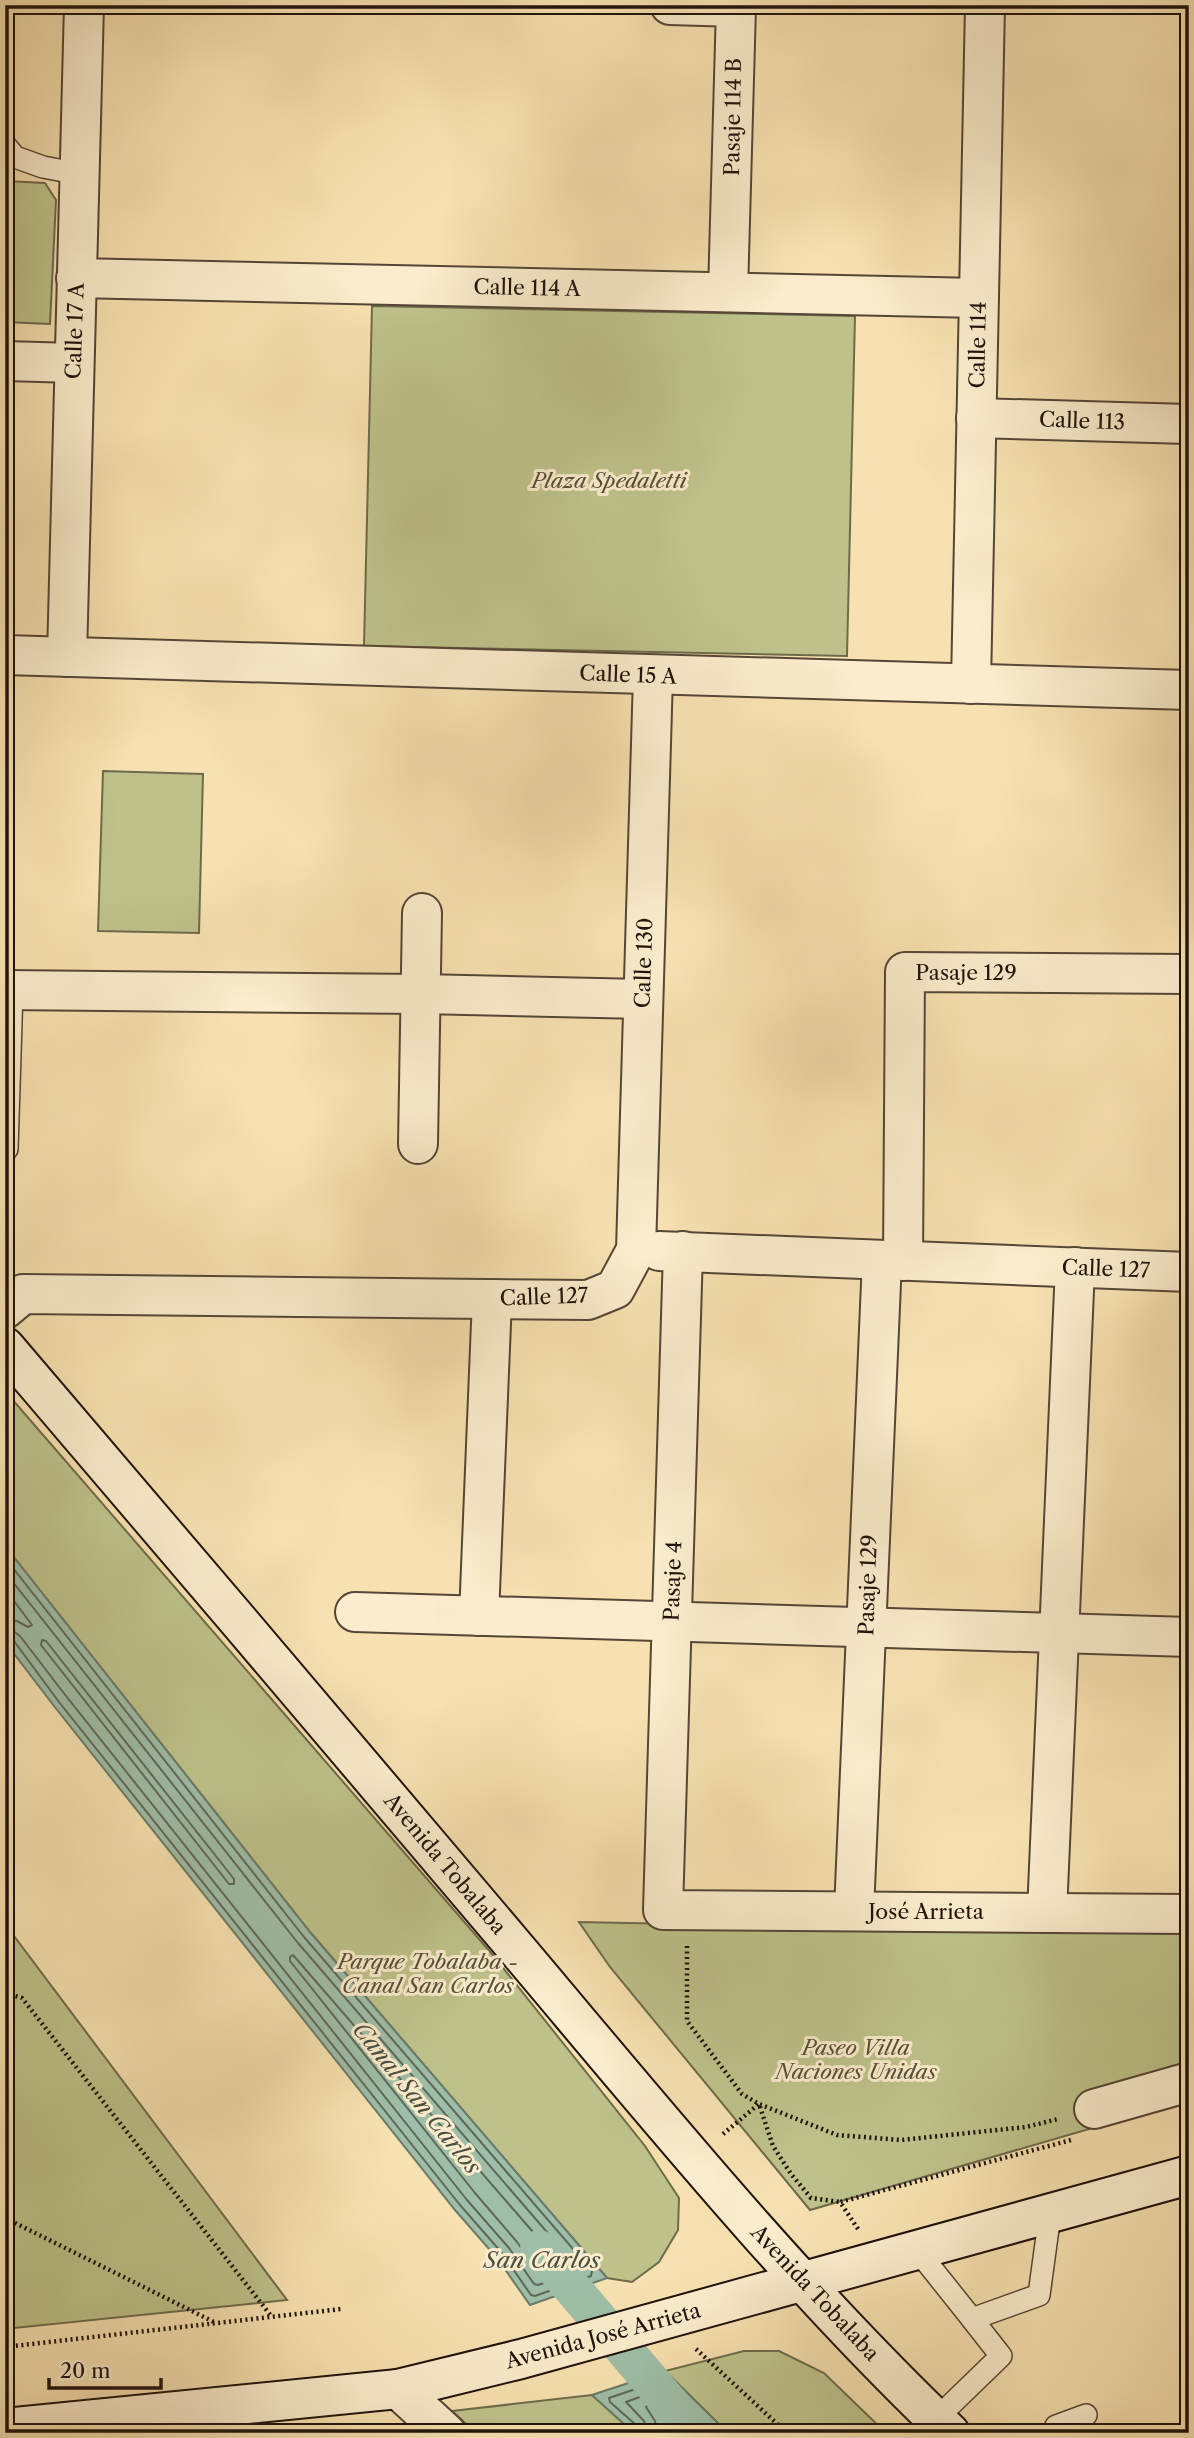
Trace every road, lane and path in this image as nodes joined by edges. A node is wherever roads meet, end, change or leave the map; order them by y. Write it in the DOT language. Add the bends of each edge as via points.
graph roads {
  1 [pos="84,5"];
  2 [pos="670,5"];
  3 [pos="985,5"];
  4 [pos="5,145"];
  5 [pos="80,174"];
  6 [pos="76,278"];
  7 [pos="728,292"];
  8 [pos="979,298"];
  9 [pos="5,361"];
  10 [pos="74,363"];
  11 [pos="976,418"];
  12 [pos="1189,424"];
  13 [pos="5,655"];
  14 [pos="67,657"];
  15 [pos="653,676"];
  16 [pos="971,684"];
  17 [pos="1189,690"];
  18 [pos="422,913"];
  19 [pos="1189,974"];
  20 [pos="9,990"];
  21 [pos="421,993"];
  22 [pos="643,999"];
  23 [pos="418,1144"];
  24 [pos="5,1151"];
  25 [pos="636,1250"];
  26 [pos="683,1251"];
  27 [pos="892,1260"];
  28 [pos="1074,1267"];
  29 [pos="1189,1272"];
  30 [pos="492,1299"];
  31 [pos="5,1309"];
  32 [pos="5,1347"];
  33 [pos="355,1612"];
  34 [pos="479,1616"];
  35 [pos="672,1622"];
  36 [pos="866,1628"];
  37 [pos="1059,1634"];
  38 [pos="1189,1637"];
  39 [pos="675,1910"];
  40 [pos="854,1911"];
  41 [pos="1047,1913"];
  42 [pos="1189,1914"];
  43 [pos="5,1993"];
  44 [pos="1189,2082"];
  45 [pos="759,2105"];
  46 [pos="1094,2109"];
  47 [pos="693,2158"];
  48 [pos="1189,2175"];
  49 [pos="840,2202"];
  50 [pos="1050,2214"];
  51 [pos="5,2218"];
  52 [pos="917,2250"];
  53 [pos="879,2261"];
  54 [pos="802,2282"];
  55 [pos="341,2309"];
  56 [pos="272,2317"];
  57 [pos="972,2319"];
  58 [pos="661,2321"];
  59 [pos="216,2323"];
  60 [pos="5,2347"];
  61 [pos="398,2389"];
  62 [pos="1086,2414"];
  63 [pos="943,2426"];
  64 [pos="5,2428"];
  65 [pos="1054,2429"];
  66 [pos="446,2433"];
  67 [pos="787,2433"];
  1 -- 5 [label="street, Calle 17 A"];
  2 -- 7 [label="street, Pasaje 114 B" via="736,7"];
  3 -- 8 [label="street, Calle 114"];
  4 -- 5 [label="lane" via="15,157"];
  5 -- 6 [label="street, Calle 17 A"];
  6 -- 7 [label="street, Calle 114 A"];
  6 -- 10 [label="street, Calle 17 A"];
  7 -- 8 [label="street, Calle 114 A"];
  8 -- 11 [label="street, Calle 114"];
  9 -- 10 [label="street"];
  10 -- 14 [label="street, Calle 17 A"];
  11 -- 12 [label="street, Calle 113"];
  11 -- 16 [label="street, Calle 114"];
  13 -- 14 [label="street, Calle 15 A"];
  14 -- 15 [label="street, Calle 15 A"];
  15 -- 16 [label="street, Calle 15 A"];
  15 -- 22 [label="street, Calle 130"];
  16 -- 17 [label="street, Calle 15 A"];
  18 -- 21 [label="street"];
  19 -- 27 [label="street, Pasaje 129" via="905,972"];
  20 -- 21 [label="street"];
  20 -- 24 [label="lane"];
  21 -- 22 [label="street"];
  21 -- 23 [label="street"];
  22 -- 25 [label="street, Calle 130"];
  25 -- 26 [label="street, Calle 127"];
  25 -- 30 [label="street, Calle 127" via="615,1289 587,1300"];
  26 -- 27 [label="street, Calle 127"];
  26 -- 35 [label="street, Pasaje 4"];
  27 -- 28 [label="street, Calle 127"];
  27 -- 36 [label="street, Pasaje 129"];
  28 -- 29 [label="street, Calle 127"];
  28 -- 37 [label="street"];
  30 -- 31 [label="street, Calle 127" via="23,1294"];
  30 -- 34 [label="street"];
  32 -- 47 [label="street, Avenida Tobalaba"];
  33 -- 34 [label="street"];
  34 -- 35 [label="street"];
  35 -- 36 [label="street"];
  35 -- 39 [label="street, Pasaje 4"];
  36 -- 37 [label="street"];
  36 -- 40 [label="street, Pasaje 129"];
  37 -- 38 [label="street"];
  37 -- 41 [label="street"];
  39 -- 40 [label="street, José Arrieta"];
  39 -- 45 [label="path" via="687,2021 743,2094"];
  40 -- 41 [label="street, José Arrieta"];
  41 -- 42 [label="street, José Arrieta"];
  43 -- 56 [label="path" via="22,1998"];
  44 -- 46 [label="street"];
  45 -- 46 [label="path" via="837,2135 901,2140 1026,2127"];
  45 -- 47 [label="path"];
  45 -- 49 [label="path" via="773,2146 811,2198"];
  46 -- 49 [label="path" via="1100,2133"];
  47 -- 54 [label="street, Avenida Tobalaba"];
  48 -- 50 [label="street, Avenida José Arrieta"];
  49 -- 53 [label="path"];
  50 -- 52 [label="street, Avenida José Arrieta"];
  50 -- 57 [label="lane" via="1039,2295"];
  51 -- 59 [label="path"];
  52 -- 53 [label="street, Avenida José Arrieta"];
  52 -- 57 [label="lane"];
  53 -- 54 [label="street, Avenida José Arrieta"];
  54 -- 58 [label="street, Avenida José Arrieta"];
  54 -- 63 [label="street, Avenida Tobalaba"];
  55 -- 56 [label="path"];
  56 -- 59 [label="path"];
  57 -- 63 [label="lane" via="1001,2356"];
  58 -- 61 [label="street, Avenida José Arrieta"];
  58 -- 67 [label="path"];
  59 -- 60 [label="path"];
  61 -- 64 [label="street, Avenida José Arrieta"];
  61 -- 66 [label="street"];
  62 -- 65 [label="lane"];
}
